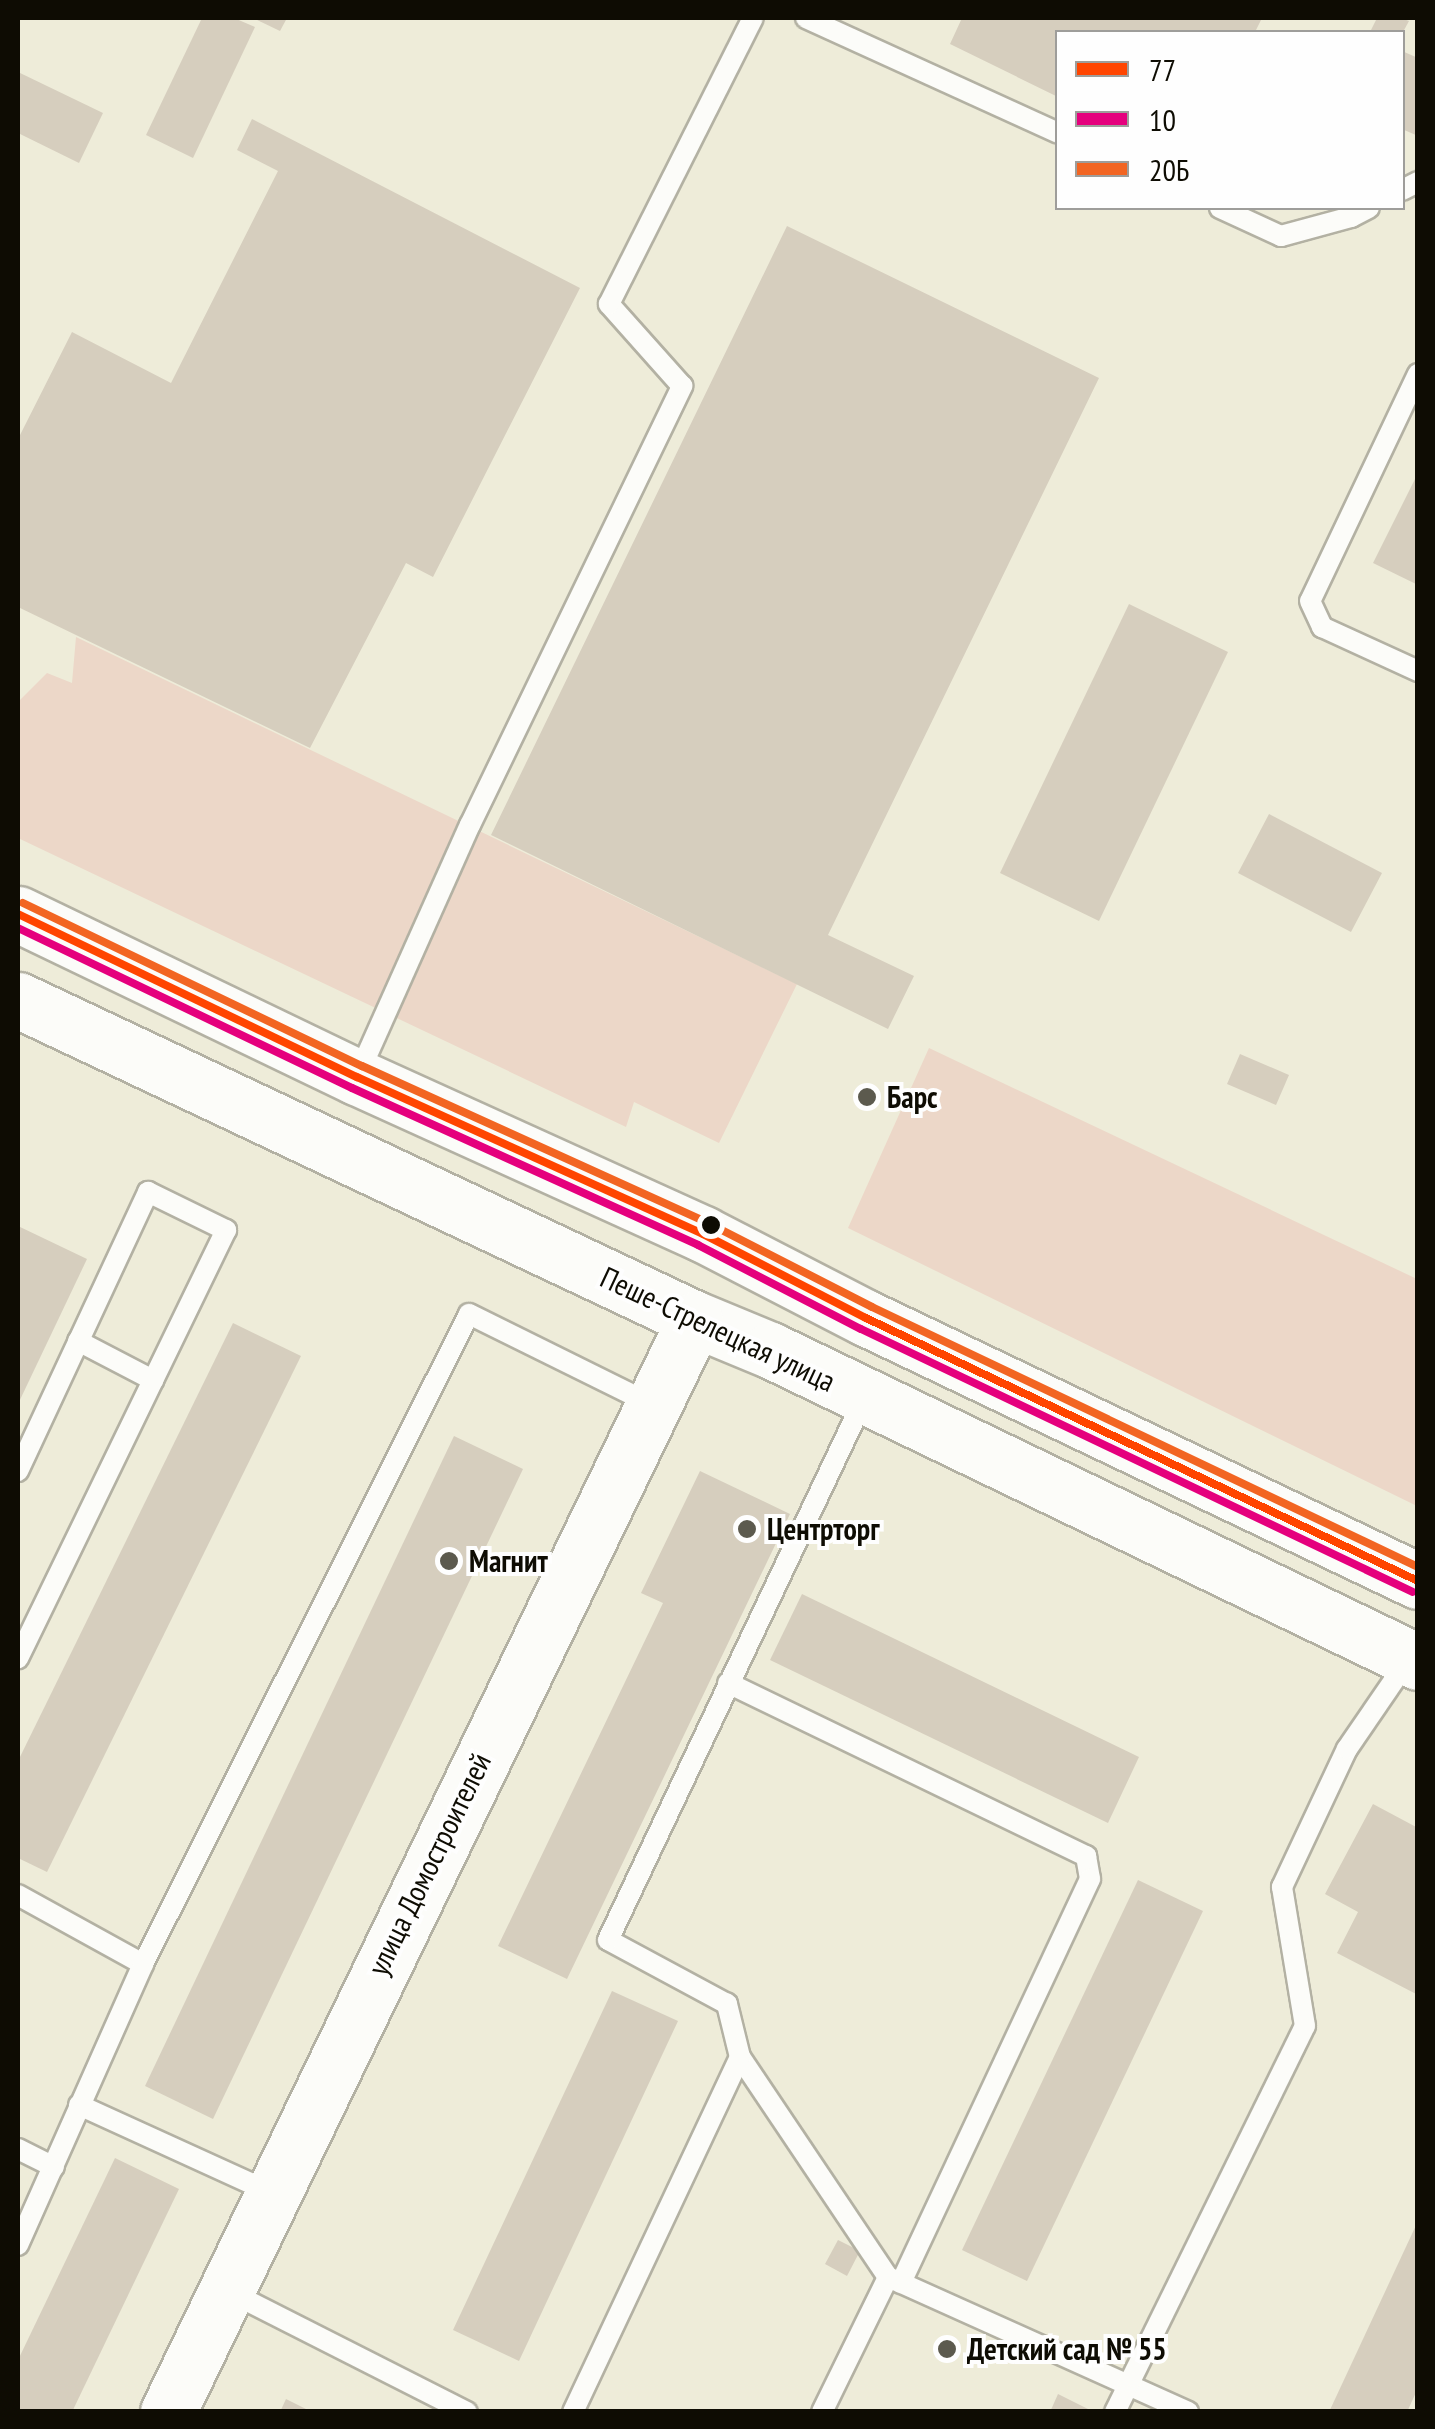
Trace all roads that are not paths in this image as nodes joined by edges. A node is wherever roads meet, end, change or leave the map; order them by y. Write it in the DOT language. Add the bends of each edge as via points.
graph roads {
  1 [pos="753,18"];
  2 [pos="806,18"];
  3 [pos="1055,132"];
  4 [pos="1224,210"];
  5 [pos="1365,210"];
  6 [pos="1418,374"];
  7 [pos="1418,671"];
  8 [pos="18,914"];
  9 [pos="18,1000"];
  10 [pos="358,1076"];
  11 [pos="695,1319"];
  12 [pos="78,1340"];
  13 [pos="154,1380"];
  14 [pos="865,1398"];
  15 [pos="652,1404"];
  16 [pos="18,1471"];
  17 [pos="1418,1580"];
  18 [pos="18,1658"];
  19 [pos="1413,1660"];
  20 [pos="728,1683"];
  21 [pos="18,1895"];
  22 [pos="143,1964"];
  23 [pos="740,2058"];
  24 [pos="79,2105"];
  25 [pos="18,2149"];
  26 [pos="54,2167"];
  27 [pos="270,2192"];
  28 [pos="18,2245"];
  29 [pos="895,2280"];
  30 [pos="226,2290"];
  31 [pos="1129,2384"];
  32 [pos="168,2412"];
  33 [pos="467,2412"];
  34 [pos="572,2412"];
  35 [pos="822,2412"];
  36 [pos="1115,2412"];
  37 [pos="1188,2412"];
  1 -- 10 [label="lane" via="609,304 682,386 470,825"];
  2 -- 3 [label="lane"];
  4 -- 5 [label="lane" via="1281,236"];
  6 -- 7 [label="lane" via="1310,601 1322,628"];
  8 -- 10 [label="main road"];
  9 -- 11 [label="main road, Пеше-Стрелецкая улица"];
  10 -- 17 [label="main road" via="703,1234"];
  11 -- 14 [label="main road, Пеше-Стрелецкая улица"];
  11 -- 15 [label="main road, улица Домостроителей"];
  12 -- 13 [label="lane"];
  12 -- 13 [label="lane" via="148,1192 226,1230"];
  12 -- 16 [label="lane"];
  13 -- 18 [label="lane"];
  14 -- 19 [label="main road, Пеше-Стрелецкая улица"];
  14 -- 20 [label="lane"];
  15 -- 22 [label="lane" via="469,1314"];
  15 -- 27 [label="main road, улица Домостроителей"];
  19 -- 31 [label="lane" via="1348,1749 1282,1887 1305,2026"];
  20 -- 23 [label="lane" via="608,1940 727,2004"];
  20 -- 29 [label="lane" via="1086,1856 1090,1879"];
  21 -- 22 [label="lane"];
  22 -- 24 [label="lane"];
  23 -- 29 [label="lane"];
  23 -- 34 [label="lane"];
  24 -- 26 [label="lane"];
  24 -- 27 [label="lane"];
  25 -- 26 [label="lane"];
  26 -- 28 [label="lane"];
  27 -- 30 [label="main road, улица Домостроителей"];
  29 -- 31 [label="lane"];
  29 -- 35 [label="lane"];
  30 -- 32 [label="main road, улица Домостроителей"];
  30 -- 33 [label="lane"];
  31 -- 36 [label="lane"];
  31 -- 37 [label="lane"];
}
